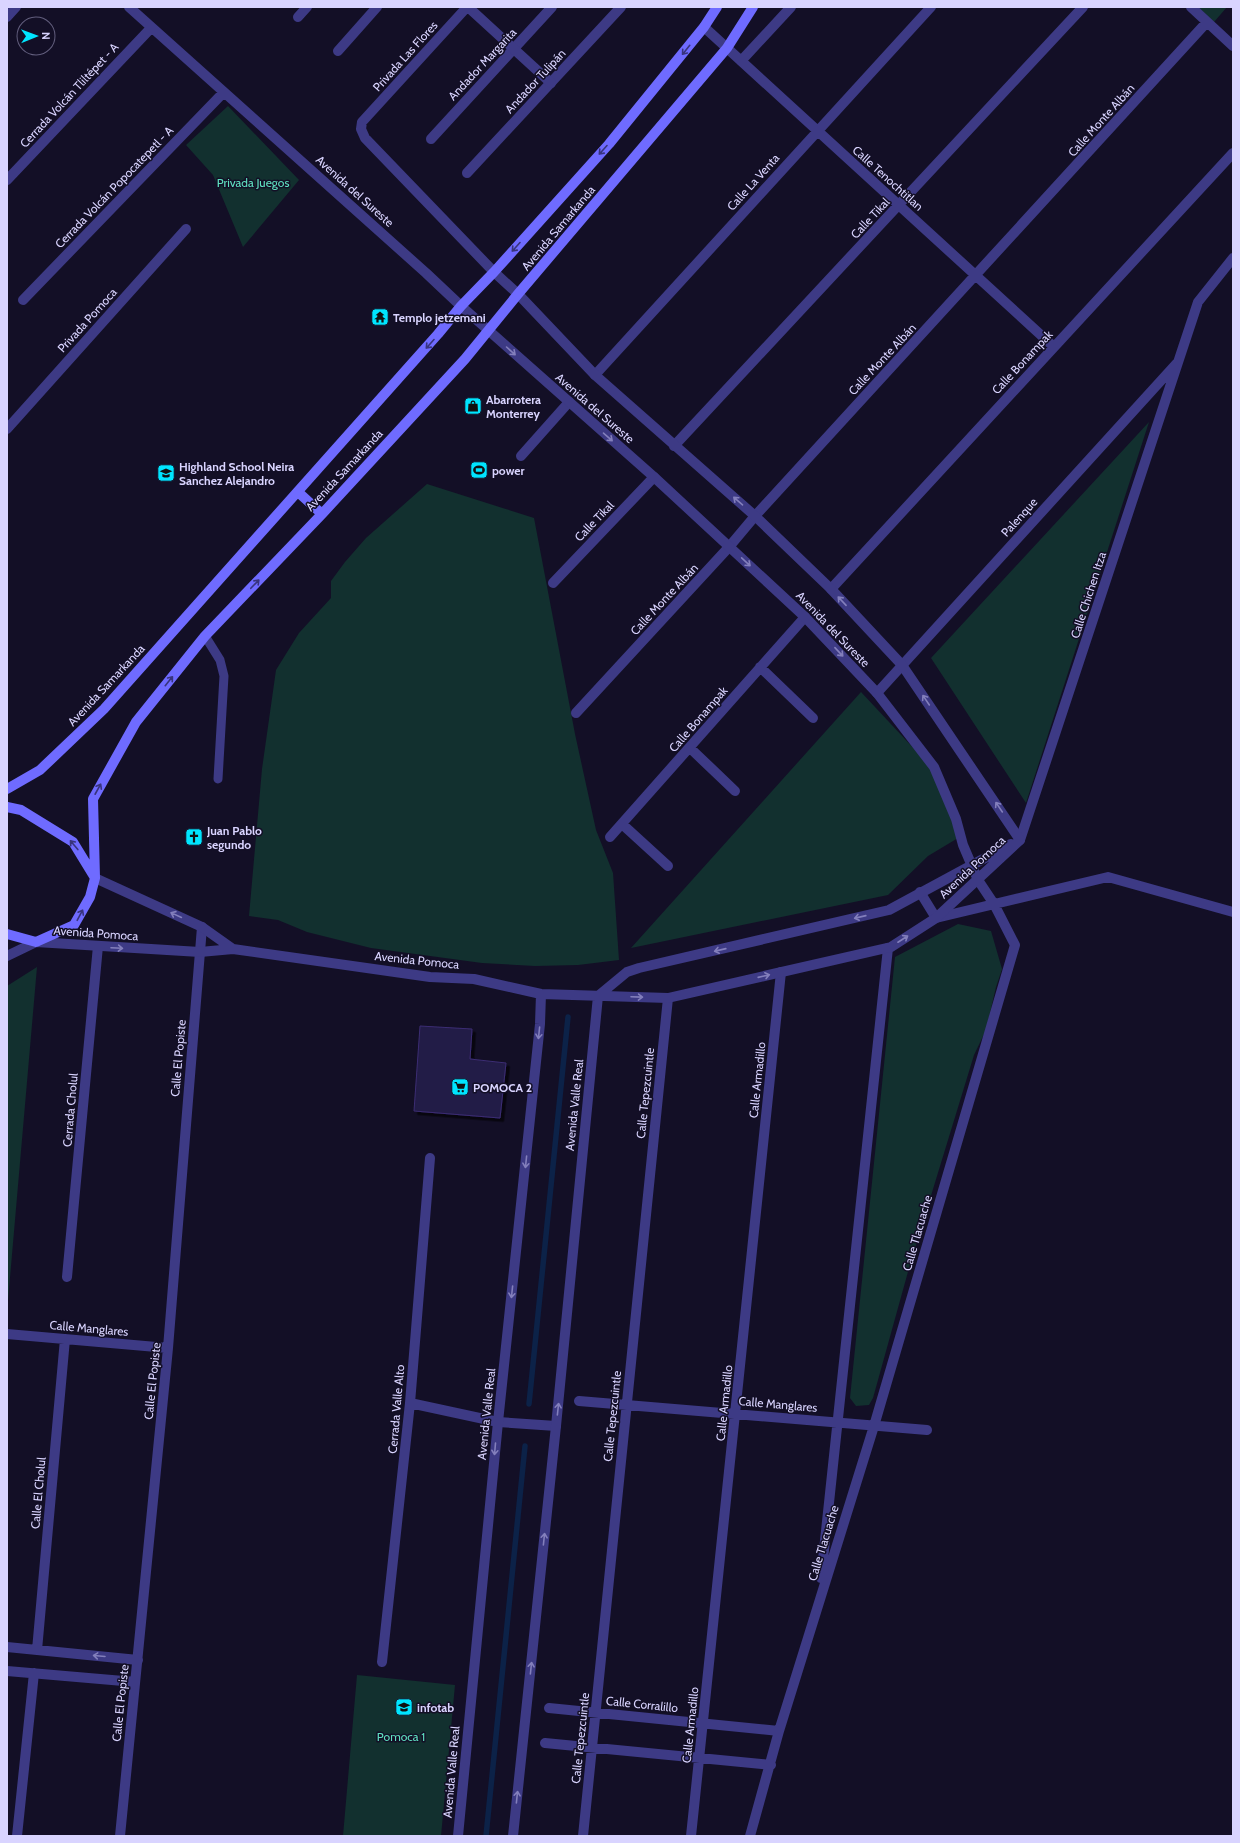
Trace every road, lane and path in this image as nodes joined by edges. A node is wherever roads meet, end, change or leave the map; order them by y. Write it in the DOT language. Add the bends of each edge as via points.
graph roads {
  1 [pos="16,7"];
  2 [pos="129,7"];
  3 [pos="307,7"];
  4 [pos="377,7"];
  5 [pos="467,7"];
  6 [pos="552,7"];
  7 [pos="621,7"];
  8 [pos="717,7"];
  9 [pos="753,7"];
  10 [pos="791,7"];
  11 [pos="931,7"];
  12 [pos="1084,7"];
  13 [pos="1191,7"];
  14 [pos="7,17"];
  15 [pos="298,17"];
  16 [pos="1207,22"];
  17 [pos="704,27"];
  18 [pos="151,28"];
  19 [pos="1233,46"];
  20 [pos="727,48"];
  21 [pos="514,49"];
  22 [pos="338,51"];
  23 [pos="741,61"];
  24 [pos="551,83"];
  25 [pos="224,92"];
  26 [pos="362,122"];
  27 [pos="817,130"];
  28 [pos="431,139"];
  29 [pos="1233,153"];
  30 [pos="467,173"];
  31 [pos="7,180"];
  32 [pos="899,206"];
  33 [pos="186,229"];
  34 [pos="1233,258"];
  35 [pos="494,272"];
  36 [pos="976,276"];
  37 [pos="518,294"];
  38 [pos="23,300"];
  39 [pos="461,306"];
  40 [pos="489,332"];
  41 [pos="1054,347"];
  42 [pos="1180,360"];
  43 [pos="595,375"];
  44 [pos="568,402"];
  45 [pos="7,429"];
  46 [pos="674,446"];
  47 [pos="521,456"];
  48 [pos="654,477"];
  49 [pos="298,492"];
  50 [pos="322,514"];
  51 [pos="754,516"];
  52 [pos="730,547"];
  53 [pos="553,583"];
  54 [pos="831,589"];
  55 [pos="805,616"];
  56 [pos="205,636"];
  57 [pos="902,665"];
  58 [pos="760,667"];
  59 [pos="877,693"];
  60 [pos="576,713"];
  61 [pos="813,718"];
  62 [pos="690,748"];
  63 [pos="218,780"];
  64 [pos="7,788"];
  65 [pos="735,791"];
  66 [pos="7,807"];
  67 [pos="622,824"];
  68 [pos="610,837"];
  69 [pos="1020,840"];
  70 [pos="971,865"];
  71 [pos="668,866"];
  72 [pos="95,878"];
  73 [pos="978,880"];
  74 [pos="920,892"];
  75 [pos="994,904"];
  76 [pos="1233,912"];
  77 [pos="936,918"];
  78 [pos="202,927"];
  79 [pos="7,934"];
  80 [pos="36,942"];
  81 [pos="98,946"];
  82 [pos="888,948"];
  83 [pos="233,949"];
  84 [pos="200,952"];
  85 [pos="7,956"];
  86 [pos="781,972"];
  87 [pos="541,994"];
  88 [pos="598,996"];
  89 [pos="668,998"];
  90 [pos="430,1158"];
  91 [pos="67,1277"];
  92 [pos="7,1334"];
  93 [pos="65,1339"];
  94 [pos="168,1348"];
  95 [pos="579,1401"];
  96 [pos="410,1403"];
  97 [pos="626,1405"];
  98 [pos="736,1414"];
  99 [pos="498,1422"];
  100 [pos="838,1423"];
  101 [pos="556,1426"];
  102 [pos="874,1426"];
  103 [pos="927,1430"];
  104 [pos="819,1600"];
  105 [pos="7,1647"];
  106 [pos="36,1650"];
  107 [pos="138,1660"];
  108 [pos="382,1662"];
  109 [pos="7,1671"];
  110 [pos="34,1673"];
  111 [pos="135,1682"];
  112 [pos="550,1708"];
  113 [pos="595,1713"];
  114 [pos="703,1723"];
  115 [pos="779,1731"];
  116 [pos="545,1743"];
  117 [pos="592,1748"];
  118 [pos="699,1758"];
  119 [pos="771,1765"];
  120 [pos="17,1836"];
  121 [pos="120,1836"];
  122 [pos="458,1836"];
  123 [pos="513,1836"];
  124 [pos="583,1836"];
  125 [pos="692,1836"];
  126 [pos="750,1836"];
  1 -- 14 [label="street"];
  2 -- 18 [label="street, Avenida del Sureste"];
  3 -- 15 [label="street"];
  4 -- 22 [label="street"];
  5 -- 21 [label="street, Privada Las Flores"];
  5 -- 26 [label="street, Privada Las Flores"];
  6 -- 21 [label="street, Andador Margarita"];
  7 -- 24 [label="street, Andador Tulipán"];
  8 -- 17 [label="main road, Avenida Samarkanda"];
  9 -- 20 [label="main road, Avenida Samarkanda"];
  10 -- 23 [label="street"];
  11 -- 27 [label="street, Calle La Venta"];
  12 -- 32 [label="street, Calle Tikal"];
  13 -- 16 [label="street"];
  16 -- 19 [label="street"];
  16 -- 36 [label="street, Calle Monte Albán"];
  17 -- 20 [label="street, Calle Tenochtitlan"];
  17 -- 35 [label="main road, Avenida Samarkanda, one-way" via="609,144"];
  18 -- 25 [label="street, Avenida del Sureste"];
  18 -- 31 [label="street, Cerrada Volcán Tliltépet - A"];
  20 -- 23 [label="street, Calle Tenochtitlan"];
  20 -- 37 [label="main road, Avenida Samarkanda"];
  21 -- 24 [label="street, Privada Las Flores"];
  21 -- 28 [label="street, Andador Margarita"];
  23 -- 27 [label="street, Calle Tenochtitlan"];
  24 -- 30 [label="street, Andador Tulipán"];
  25 -- 38 [label="street, Cerrada Volcán Popocatepetl - A"];
  25 -- 39 [label="street, Avenida del Sureste"];
  26 -- 35 [label="street, Avenida del Sureste" via="364,138"];
  27 -- 32 [label="street, Calle Tenochtitlan"];
  27 -- 43 [label="street, Calle La Venta"];
  29 -- 41 [label="street, Calle Bonampak"];
  32 -- 36 [label="street, Calle Tenochtitlan"];
  32 -- 46 [label="street, Calle Tikal"];
  33 -- 45 [label="street, Privada Pomoca"];
  34 -- 42 [label="street, Calle Chichen Itza" via="1198,302"];
  35 -- 37 [label="street, Avenida del Sureste"];
  35 -- 39 [label="main road, Avenida Samarkanda"];
  36 -- 41 [label="street, Calle Tenochtitlan"];
  36 -- 51 [label="street, Calle Monte Albán"];
  37 -- 40 [label="main road, Avenida Samarkanda"];
  37 -- 43 [label="street, Avenida del Sureste"];
  39 -- 40 [label="street, Avenida del Sureste"];
  39 -- 49 [label="main road, Avenida Samarkanda, one-way"];
  40 -- 44 [label="street, Avenida del Sureste, one-way"];
  40 -- 50 [label="main road, Avenida Samarkanda"];
  41 -- 54 [label="street, Calle Bonampak"];
  42 -- 57 [label="street, Palenque"];
  42 -- 69 [label="street, Calle Chichen Itza"];
  43 -- 46 [label="street, Avenida del Sureste"];
  44 -- 47 [label="street"];
  44 -- 48 [label="street, Avenida del Sureste, one-way"];
  51 -- 46 [label="street, Avenida del Sureste, one-way"];
  48 -- 52 [label="street, Avenida del Sureste"];
  48 -- 53 [label="street, Calle Tikal"];
  49 -- 50 [label="main road"];
  49 -- 64 [label="main road, Avenida Samarkanda" via="104,709 40,770"];
  56 -- 50 [label="main road, Avenida Samarkanda, one-way"];
  51 -- 52 [label="street, Calle Monte Albán"];
  51 -- 54 [label="street, Avenida del Sureste"];
  52 -- 55 [label="street, Avenida del Sureste, one-way"];
  52 -- 60 [label="street, Calle Monte Albán"];
  57 -- 54 [label="street, Avenida del Sureste, one-way"];
  55 -- 58 [label="street, Calle Bonampak"];
  55 -- 59 [label="street, Avenida del Sureste, one-way"];
  56 -- 63 [label="lane" via="220,660 224,676"];
  72 -- 56 [label="main road, Avenida Samarkanda, one-way" via="93,799 136,722"];
  57 -- 59 [label="street, Palenque"];
  69 -- 57 [label="street, Avenida del Sureste, one-way"];
  58 -- 61 [label="street"];
  58 -- 62 [label="street, Calle Bonampak"];
  59 -- 70 [label="street, Avenida del Sureste" via="934,767 956,819"];
  62 -- 65 [label="street"];
  62 -- 67 [label="street, Calle Bonampak"];
  72 -- 66 [label="main road, one-way" via="73,842 21,810"];
  67 -- 68 [label="street, Calle Bonampak"];
  67 -- 71 [label="street"];
  69 -- 70 [label="street, Avenida Pomoca"];
  69 -- 73 [label="street, Avenida Pomoca"];
  70 -- 73 [label="street, Avenida del Sureste"];
  70 -- 74 [label="street, Avenida Pomoca"];
  78 -- 72 [label="street, Avenida Pomoca, one-way"];
  80 -- 72 [label="main road, Avenida Samarkanda, one-way" via="74,925 90,896"];
  73 -- 75 [label="street, Calle Tlacuache"];
  73 -- 77 [label="street, Avenida Pomoca"];
  74 -- 77 [label="street"];
  74 -- 88 [label="street, Avenida Pomoca, one-way" via="889,910 633,970"];
  75 -- 76 [label="street" via="1108,877"];
  75 -- 77 [label="street"];
  75 -- 102 [label="street, Calle Tlacuache" via="1015,945"];
  82 -- 77 [label="street, Avenida Pomoca, one-way"];
  78 -- 83 [label="street, Avenida Pomoca"];
  78 -- 84 [label="street, Calle El Popiste"];
  79 -- 80 [label="main road, Avenida Pomoca"];
  80 -- 81 [label="street, Avenida Pomoca"];
  80 -- 85 [label="street, Avenida Samarkanda"];
  81 -- 84 [label="street, Avenida Pomoca, one-way"];
  81 -- 91 [label="street, Cerrada Cholul"];
  82 -- 86 [label="street, Avenida Pomoca"];
  82 -- 100 [label="street, Calle Tlacuache"];
  83 -- 84 [label="street, Avenida Pomoca"];
  83 -- 87 [label="street, Avenida Pomoca" via="430,976 474,979"];
  84 -- 94 [label="street, Calle El Popiste"];
  89 -- 86 [label="street, Avenida Pomoca, one-way"];
  86 -- 98 [label="street, Calle Armadillo"];
  87 -- 88 [label="street, Avenida Pomoca"];
  87 -- 99 [label="street, Avenida Valle Real, one-way" via="540,1024"];
  88 -- 89 [label="street, Avenida Pomoca, one-way"];
  101 -- 88 [label="street, Avenida Valle Real, one-way"];
  89 -- 97 [label="street, Calle Tepezcuintle"];
  90 -- 96 [label="street, Cerrada Valle Alto"];
  92 -- 93 [label="street, Calle Manglares"];
  93 -- 94 [label="street, Calle Manglares"];
  93 -- 106 [label="street, Calle El Cholul"];
  94 -- 107 [label="street, Calle El Popiste"];
  95 -- 97 [label="street, Calle Manglares"];
  96 -- 99 [label="street"];
  96 -- 108 [label="street, Cerrada Valle Alto"];
  97 -- 98 [label="street, Calle Manglares"];
  97 -- 113 [label="street, Calle Tepezcuintle"];
  98 -- 100 [label="street, Calle Manglares"];
  98 -- 114 [label="street, Calle Armadillo"];
  99 -- 101 [label="street"];
  99 -- 122 [label="street, Avenida Valle Real, one-way"];
  100 -- 102 [label="street, Calle Manglares"];
  100 -- 104 [label="street, Calle Tlacuache"];
  123 -- 101 [label="street, Avenida Valle Real, one-way"];
  102 -- 103 [label="street, Calle Manglares"];
  102 -- 104 [label="street, Calle Tlacuache"];
  104 -- 115 [label="street, Calle Tlacuache"];
  105 -- 106 [label="street"];
  107 -- 106 [label="street, one-way"];
  107 -- 111 [label="street, Calle El Popiste"];
  109 -- 110 [label="street"];
  110 -- 111 [label="street"];
  110 -- 120 [label="street"];
  111 -- 121 [label="street, Calle El Popiste"];
  112 -- 113 [label="street, Calle Corralillo"];
  113 -- 114 [label="street, Calle Corralillo"];
  113 -- 117 [label="street, Calle Tepezcuintle"];
  114 -- 115 [label="street, Calle Corralillo"];
  114 -- 118 [label="street, Calle Armadillo"];
  115 -- 119 [label="street, Calle Tlacuache"];
  116 -- 117 [label="street"];
  117 -- 118 [label="street"];
  117 -- 124 [label="street, Calle Tepezcuintle"];
  118 -- 119 [label="street"];
  118 -- 125 [label="street, Calle Armadillo"];
  119 -- 126 [label="street, Calle Tlacuache"];
}
